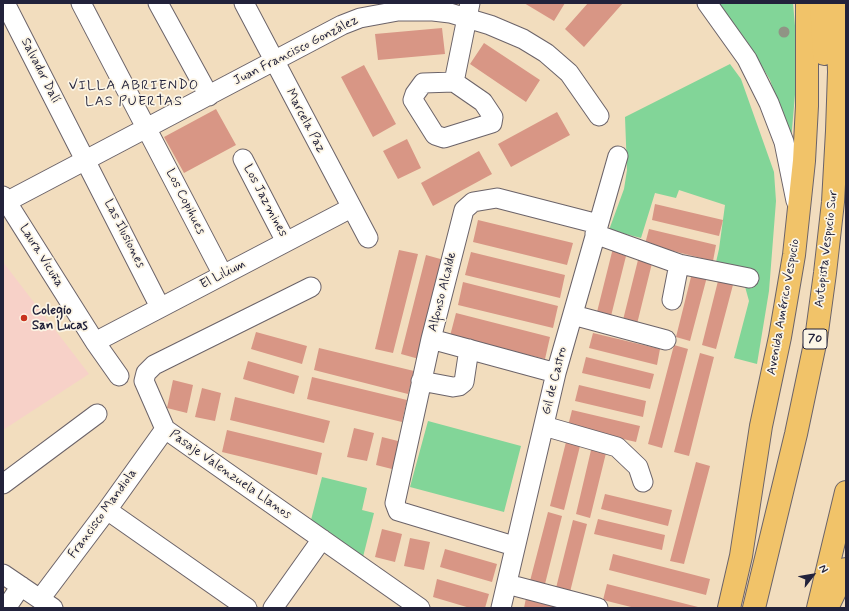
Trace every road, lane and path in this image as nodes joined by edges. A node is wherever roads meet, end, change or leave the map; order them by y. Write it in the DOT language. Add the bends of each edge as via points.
graph roads {
  1 [pos="5,3"];
  2 [pos="81,3"];
  3 [pos="158,3"];
  4 [pos="244,3"];
  5 [pos="707,3"];
  6 [pos="807,3"];
  7 [pos="821,3"];
  8 [pos="837,3"];
  9 [pos="469,10"];
  10 [pos="274,61"];
  11 [pos="454,82"];
  12 [pos="209,96"];
  13 [pos="599,116"];
  14 [pos="147,128"];
  15 [pos="618,156"];
  16 [pos="243,159"];
  17 [pos="87,160"];
  18 [pos="835,178"];
  19 [pos="5,199"];
  20 [pos="352,208"];
  21 [pos="798,216"];
  22 [pos="596,229"];
  23 [pos="368,238"];
  24 [pos="286,242"];
  25 [pos="679,264"];
  26 [pos="223,275"];
  27 [pos="749,278"];
  28 [pos="311,287"];
  29 [pos="672,300"];
  30 [pos="160,307"];
  31 [pos="573,315"];
  32 [pos="431,340"];
  33 [pos="666,340"];
  34 [pos="95,342"];
  35 [pos="469,349"];
  36 [pos="556,373"];
  37 [pos="119,376"];
  38 [pos="421,381"];
  39 [pos="97,414"];
  40 [pos="544,426"];
  41 [pos="165,429"];
  42 [pos="643,482"];
  43 [pos="3,484"];
  44 [pos="846,492"];
  45 [pos="107,510"];
  46 [pos="322,539"];
  47 [pos="514,546"];
  48 [pos="846,570"];
  49 [pos="3,574"];
  50 [pos="506,584"];
  51 [pos="21,586"];
  52 [pos="46,603"];
  53 [pos="6,608"];
  54 [pos="247,608"];
  55 [pos="273,608"];
  56 [pos="420,608"];
  57 [pos="501,608"];
  58 [pos="598,608"];
  59 [pos="729,608"];
  60 [pos="754,608"];
  61 [pos="818,608"];
  62 [pos="827,608"];
  1 -- 17 [label="street, Salvador Dalí"];
  2 -- 14 [label="street, Los Copihues"];
  3 -- 12 [label="street"];
  4 -- 10 [label="street, Marcela Paz"];
  5 -- 21 [label="street" via="747,59 769,103 784,142"];
  6 -- 21 [label="main road, Avenida Américo Vespucio" via="807,106"];
  7 -- 18 [label="main road" via="827,109"];
  8 -- 18 [label="main road, Autopista Vespucio Sur / 70" via="839,91"];
  9 -- 10 [label="street, Juan Francisco González" via="398,11 379,14 342,25"];
  9 -- 11 [label="street"];
  9 -- 13 [label="street, Juan Francisco González" via="546,53 569,73"];
  10 -- 12 [label="street, Juan Francisco González"];
  10 -- 20 [label="street, Marcela Paz"];
  12 -- 14 [label="street, Juan Francisco González"];
  14 -- 17 [label="street, Juan Francisco González"];
  14 -- 26 [label="street, Los Copihues"];
  15 -- 22 [label="street, Gil de Castro"];
  16 -- 24 [label="street, Los Jazmines"];
  17 -- 19 [label="street, Juan Francisco González"];
  17 -- 30 [label="street, Las Ilusiones"];
  18 -- 60 [label="main road, Autopista Vespucio Sur / 70" via="816,339"];
  19 -- 34 [label="street, Laura Vicuña"];
  20 -- 23 [label="street, Marcela Paz"];
  20 -- 24 [label="street, El Lilium"];
  21 -- 59 [label="main road, Avenida Américo Vespucio" via="786,302 761,426 741,556"];
  22 -- 25 [label="street, Alfonso Alcalde"];
  22 -- 31 [label="street, Gil de Castro"];
  22 -- 32 [label="street, Alfonso Alcalde" via="497,198 473,202 464,210"];
  24 -- 26 [label="street, El Lilium"];
  25 -- 27 [label="street, Alfonso Alcalde"];
  25 -- 29 [label="street"];
  26 -- 30 [label="street, El Lilium"];
  28 -- 41 [label="street, Pasaje Valenzuela Llanos" via="154,365 146,373 144,380"];
  30 -- 34 [label="street, El Lilium"];
  31 -- 33 [label="street"];
  31 -- 36 [label="street, Gil de Castro"];
  32 -- 35 [label="street"];
  32 -- 38 [label="street, Alfonso Alcalde"];
  34 -- 37 [label="street, Laura Vicuña"];
  35 -- 36 [label="street"];
  35 -- 38 [label="street" via="464,382 459,386"];
  36 -- 40 [label="street, Gil de Castro"];
  38 -- 47 [label="street, Alfonso Alcalde" via="395,496 398,511"];
  39 -- 43 [label="street"];
  40 -- 42 [label="street" via="617,447 638,467"];
  40 -- 47 [label="street, Gil de Castro"];
  41 -- 45 [label="street, Francisco Mandiola"];
  41 -- 46 [label="street, Pasaje Valenzuela Llanos"];
  44 -- 61 [label="main road"];
  45 -- 52 [label="street, Francisco Mandiola"];
  45 -- 54 [label="street"];
  46 -- 55 [label="street"];
  46 -- 56 [label="street, Pasaje Valenzuela Llanos"];
  47 -- 50 [label="street, Gil de Castro"];
  48 -- 62 [label="main road"];
  49 -- 51 [label="street"];
  50 -- 57 [label="street, Gil de Castro"];
  50 -- 58 [label="street"];
  51 -- 52 [label="street"];
  51 -- 53 [label="street"];
}
